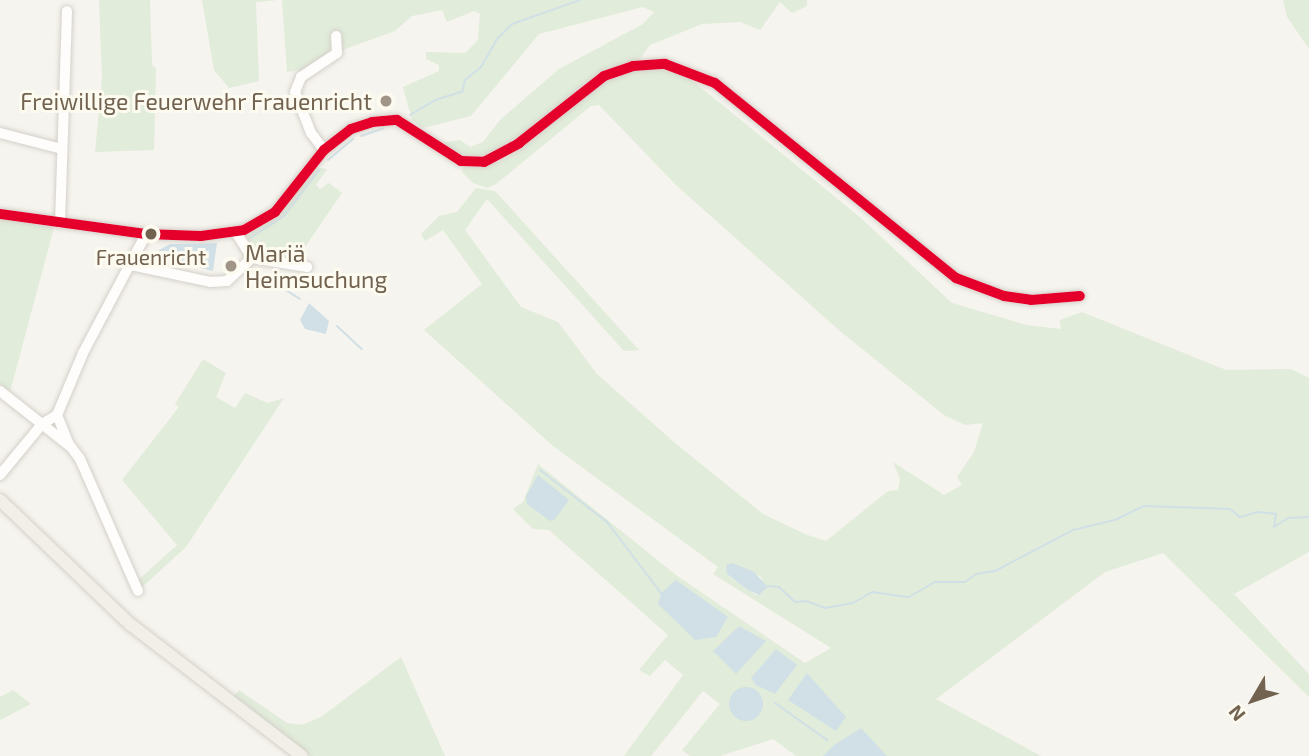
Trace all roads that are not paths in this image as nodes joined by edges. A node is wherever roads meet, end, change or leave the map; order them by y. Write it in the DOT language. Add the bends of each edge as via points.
graph roads {
  1 [pos="67,10"];
  2 [pos="336,36"];
  3 [pos="0,133"];
  4 [pos="62,149"];
  5 [pos="324,150"];
  6 [pos="0,214"];
  7 [pos="60,223"];
  8 [pos="236,232"];
  9 [pos="146,234"];
  10 [pos="252,258"];
  11 [pos="131,265"];
  12 [pos="307,267"];
  13 [pos="1080,296"];
  14 [pos="0,391"];
  15 [pos="57,415"];
  16 [pos="42,424"];
  17 [pos="71,447"];
  18 [pos="0,475"];
  19 [pos="0,500"];
  20 [pos="138,591"];
  21 [pos="302,756"];
  1 -- 4 [label="street"];
  2 -- 5 [label="street" via="337,52 301,77 295,92 311,133"];
  3 -- 4 [label="street"];
  4 -- 7 [label="street"];
  5 -- 8 [label="street" via="275,212 256,226"];
  5 -- 13 [label="street" via="351,130 397,120 471,163 505,153 604,76 633,66 676,66 715,83 956,278 1004,296 1031,300"];
  6 -- 7 [label="street"];
  7 -- 9 [label="street"];
  8 -- 9 [label="street"];
  8 -- 10 [label="street"];
  9 -- 11 [label="street"];
  10 -- 11 [label="street" via="232,278 221,282"];
  10 -- 12 [label="street"];
  11 -- 15 [label="street" via="83,353"];
  14 -- 16 [label="street"];
  15 -- 16 [label="street"];
  15 -- 17 [label="street"];
  16 -- 17 [label="street"];
  16 -- 18 [label="street"];
  17 -- 20 [label="street" via="96,491"];
  19 -- 21 [label="main road" via="131,625"];
}
